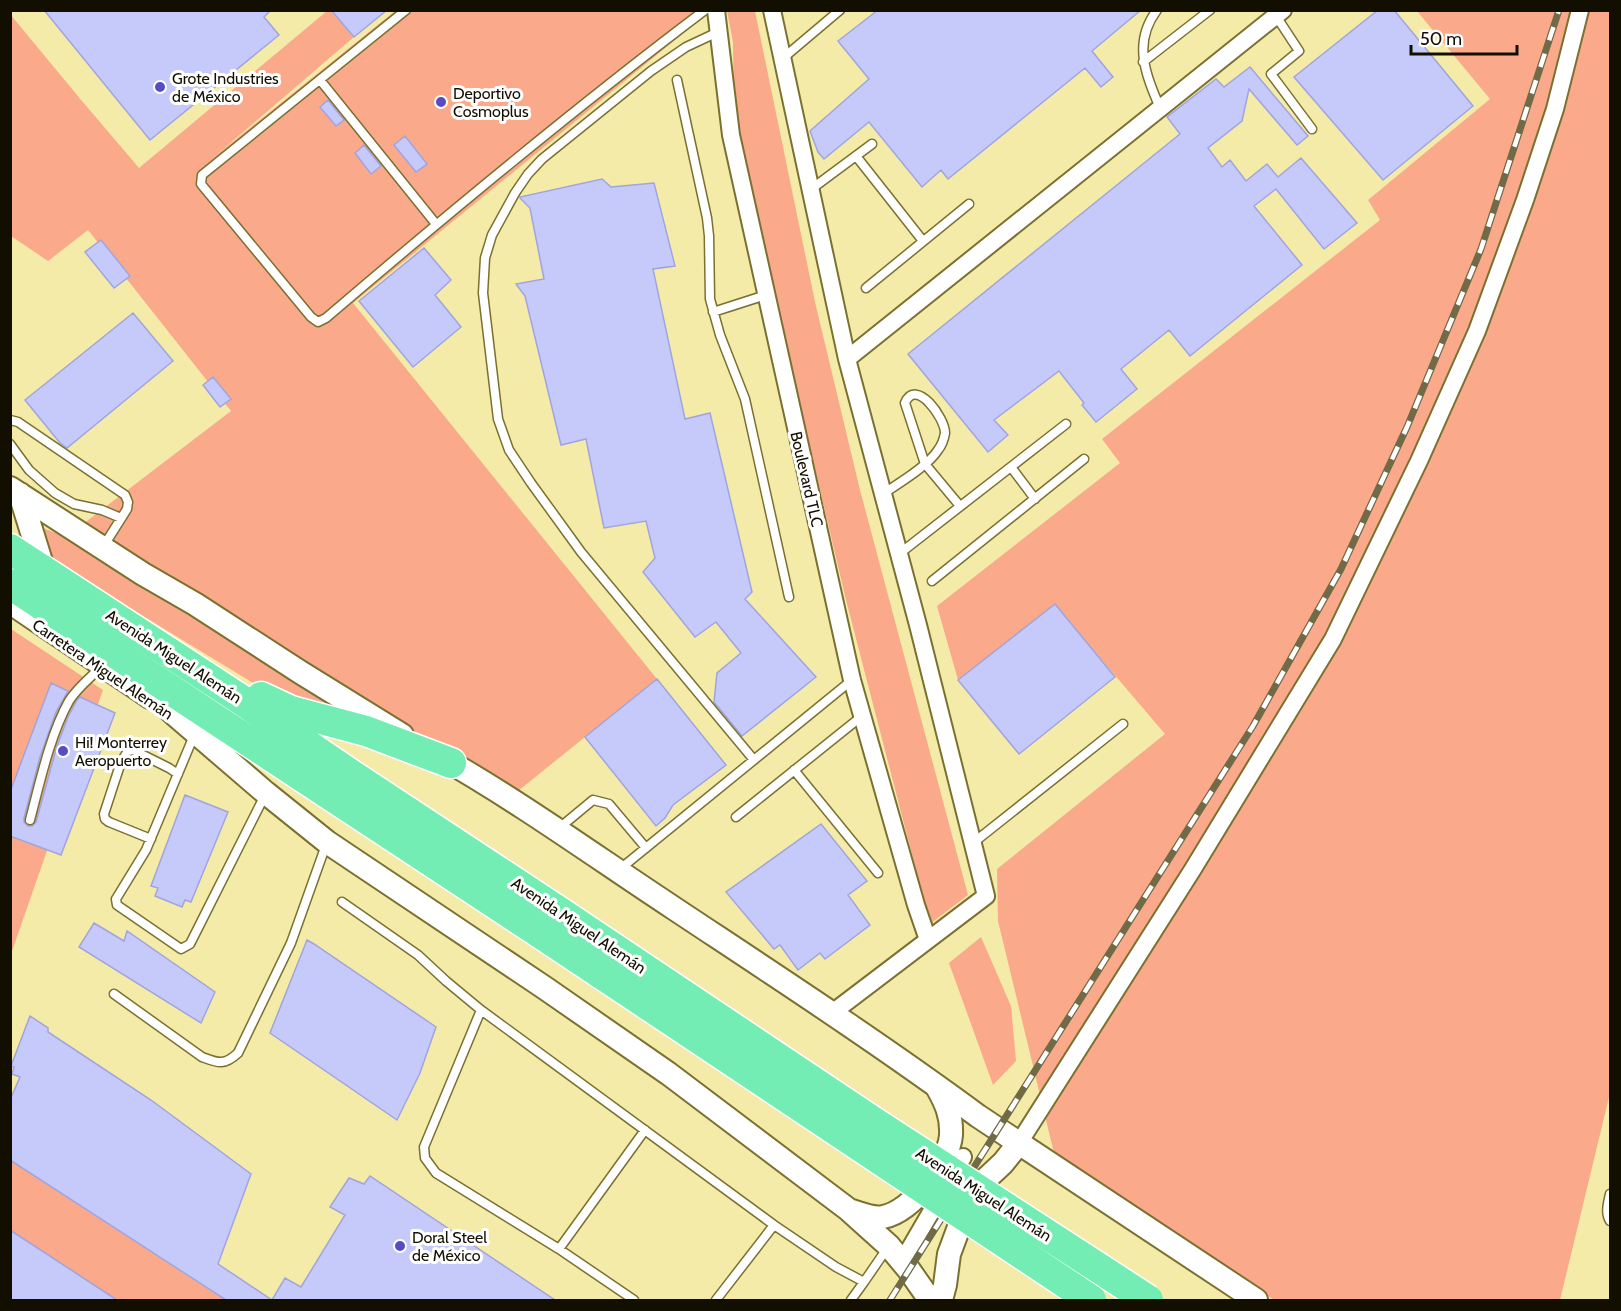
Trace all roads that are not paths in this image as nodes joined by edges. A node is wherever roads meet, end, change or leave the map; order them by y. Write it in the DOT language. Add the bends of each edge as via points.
graph roads {
  1 [pos="406,10"];
  2 [pos="705,10"];
  3 [pos="716,10"];
  4 [pos="772,10"];
  5 [pos="840,10"];
  6 [pos="1157,10"];
  7 [pos="1210,10"];
  8 [pos="1580,10"];
  9 [pos="1279,13"];
  10 [pos="717,32"];
  11 [pos="782,59"];
  12 [pos="1143,62"];
  13 [pos="320,80"];
  14 [pos="676,81"];
  15 [pos="1160,108"];
  16 [pos="1312,129"];
  17 [pos="872,144"];
  18 [pos="856,156"];
  19 [pos="810,190"];
  20 [pos="969,204"];
  21 [pos="436,224"];
  22 [pos="923,241"];
  23 [pos="866,288"];
  24 [pos="766,295"];
  25 [pos="713,312"];
  26 [pos="847,359"];
  27 [pos="10,420"];
  28 [pos="1066,424"];
  29 [pos="10,444"];
  30 [pos="1084,459"];
  31 [pos="925,464"];
  32 [pos="1011,467"];
  33 [pos="15,491"];
  34 [pos="883,494"];
  35 [pos="1035,499"];
  36 [pos="960,506"];
  37 [pos="121,518"];
  38 [pos="103,547"];
  39 [pos="10,549"];
  40 [pos="899,554"];
  41 [pos="44,571"];
  42 [pos="932,581"];
  43 [pos="10,584"];
  44 [pos="789,597"];
  45 [pos="10,606"];
  46 [pos="99,607"];
  47 [pos="98,653"];
  48 [pos="852,680"];
  49 [pos="862,715"];
  50 [pos="1123,723"];
  51 [pos="195,732"];
  52 [pos="754,760"];
  53 [pos="451,762"];
  54 [pos="794,770"];
  55 [pos="178,774"];
  56 [pos="266,793"];
  57 [pos="736,817"];
  58 [pos="30,820"];
  59 [pos="557,830"];
  60 [pos="150,839"];
  61 [pos="327,842"];
  62 [pos="972,843"];
  63 [pos="646,848"];
  64 [pos="618,871"];
  65 [pos="878,873"];
  66 [pos="342,902"];
  67 [pos="548,921"];
  68 [pos="928,940"];
  69 [pos="114,994"];
  70 [pos="481,1010"];
  71 [pos="832,1013"];
  72 [pos="934,1083"];
  73 [pos="645,1130"];
  74 [pos="1019,1143"];
  75 [pos="963,1156"];
  76 [pos="1611,1194"];
  77 [pos="849,1210"];
  78 [pos="1611,1221"];
  79 [pos="774,1225"];
  80 [pos="559,1249"];
  81 [pos="895,1254"];
  82 [pos="864,1282"];
  83 [pos="634,1300"];
  84 [pos="716,1300"];
  85 [pos="851,1300"];
  86 [pos="930,1300"];
  87 [pos="941,1300"];
  88 [pos="1090,1300"];
  89 [pos="1148,1300"];
  90 [pos="1256,1300"];
  1 -- 13 [label="lane"];
  2 -- 21 [label="lane"];
  3 -- 10 [label="street, Boulevard TLC"];
  4 -- 11 [label="street"];
  5 -- 11 [label="lane"];
  6 -- 12 [label="lane" via="1144,39"];
  7 -- 12 [label="lane"];
  8 -- 74 [label="street" via="1525,200 1477,331 1333,639"];
  9 -- 15 [label="street"];
  9 -- 16 [label="lane" via="1299,51 1271,74"];
  10 -- 24 [label="street, Boulevard TLC" via="731,135"];
  10 -- 52 [label="lane" via="651,70 528,174 492,235 484,258 483,293 498,419 509,450 581,552"];
  11 -- 19 [label="street"];
  12 -- 15 [label="lane"];
  13 -- 21 [label="lane"];
  13 -- 21 [label="lane" via="202,176 201,184 318,322"];
  14 -- 25 [label="lane" via="710,236"];
  15 -- 26 [label="street"];
  17 -- 18 [label="lane"];
  18 -- 19 [label="lane"];
  18 -- 22 [label="lane"];
  19 -- 26 [label="street"];
  20 -- 22 [label="lane"];
  22 -- 23 [label="lane"];
  24 -- 25 [label="lane"];
  24 -- 48 [label="street, Boulevard TLC"];
  25 -- 44 [label="lane" via="745,399"];
  26 -- 34 [label="street"];
  27 -- 37 [label="lane" via="125,495 127,509"];
  28 -- 32 [label="lane"];
  29 -- 37 [label="lane" via="29,470 55,492 74,504"];
  30 -- 35 [label="lane"];
  31 -- 31 [label="lane" via="905,408 906,399 913,395 921,396 932,406 945,431 939,449"];
  31 -- 34 [label="lane"];
  31 -- 36 [label="lane"];
  32 -- 35 [label="lane"];
  32 -- 36 [label="lane"];
  33 -- 38 [label="street"];
  33 -- 41 [label="street"];
  34 -- 40 [label="street"];
  35 -- 42 [label="lane"];
  36 -- 40 [label="lane"];
  37 -- 38 [label="lane"];
  38 -- 53 [label="street" via="309,678"];
  39 -- 41 [label="highway, Avenida Miguel Alemán"];
  40 -- 62 [label="street"];
  41 -- 46 [label="highway, Avenida Miguel Alemán"];
  43 -- 47 [label="highway, Avenida Miguel Alemán"];
  45 -- 47 [label="street, Carretera Miguel Alemán"];
  46 -- 53 [label="highway" via="291,711 366,731"];
  46 -- 67 [label="highway, Avenida Miguel Alemán" via="356,778"];
  47 -- 51 [label="street" via="132,673"];
  47 -- 58 [label="lane" via="70,699 54,738"];
  47 -- 67 [label="highway, Avenida Miguel Alemán"];
  48 -- 49 [label="street, Boulevard TLC"];
  48 -- 52 [label="lane"];
  49 -- 54 [label="lane"];
  49 -- 68 [label="street, Boulevard TLC"];
  50 -- 62 [label="lane"];
  51 -- 55 [label="lane"];
  51 -- 56 [label="street"];
  52 -- 63 [label="lane"];
  53 -- 59 [label="street"];
  54 -- 57 [label="lane"];
  54 -- 65 [label="lane"];
  55 -- 60 [label="lane"];
  55 -- 60 [label="lane" via="133,750 121,762 105,819"];
  56 -- 60 [label="lane" via="190,944 181,949 117,905 116,899"];
  56 -- 61 [label="street"];
  59 -- 63 [label="lane" via="593,800 609,804"];
  59 -- 64 [label="street"];
  61 -- 69 [label="lane" via="291,943 231,1059 217,1063 202,1057"];
  61 -- 77 [label="street" via="669,1074"];
  62 -- 68 [label="street" via="986,896"];
  63 -- 64 [label="lane"];
  64 -- 71 [label="street"];
  66 -- 70 [label="lane" via="418,955"];
  67 -- 88 [label="highway, Avenida Miguel Alemán, bridge"];
  67 -- 89 [label="highway, Avenida Miguel Alemán, bridge" via="875,1123"];
  68 -- 71 [label="street"];
  70 -- 73 [label="lane"];
  70 -- 80 [label="lane" via="424,1147 425,1158 436,1173"];
  71 -- 72 [label="street"];
  72 -- 74 [label="street"];
  72 -- 77 [label="street" via="948,1109 951,1133 947,1152 934,1175 913,1200 885,1217 874,1218"];
  73 -- 79 [label="lane"];
  73 -- 80 [label="lane"];
  74 -- 87 [label="street" via="987,1178 962,1219"];
  74 -- 90 [label="street"];
  75 -- 81 [label="street"];
  76 -- 78 [label="lane" via="1607,1207"];
  77 -- 81 [label="street"];
  79 -- 82 [label="lane"];
  79 -- 84 [label="lane"];
  80 -- 83 [label="lane"];
  81 -- 82 [label="lane"];
  81 -- 86 [label="street"];
  82 -- 85 [label="lane"];
}
